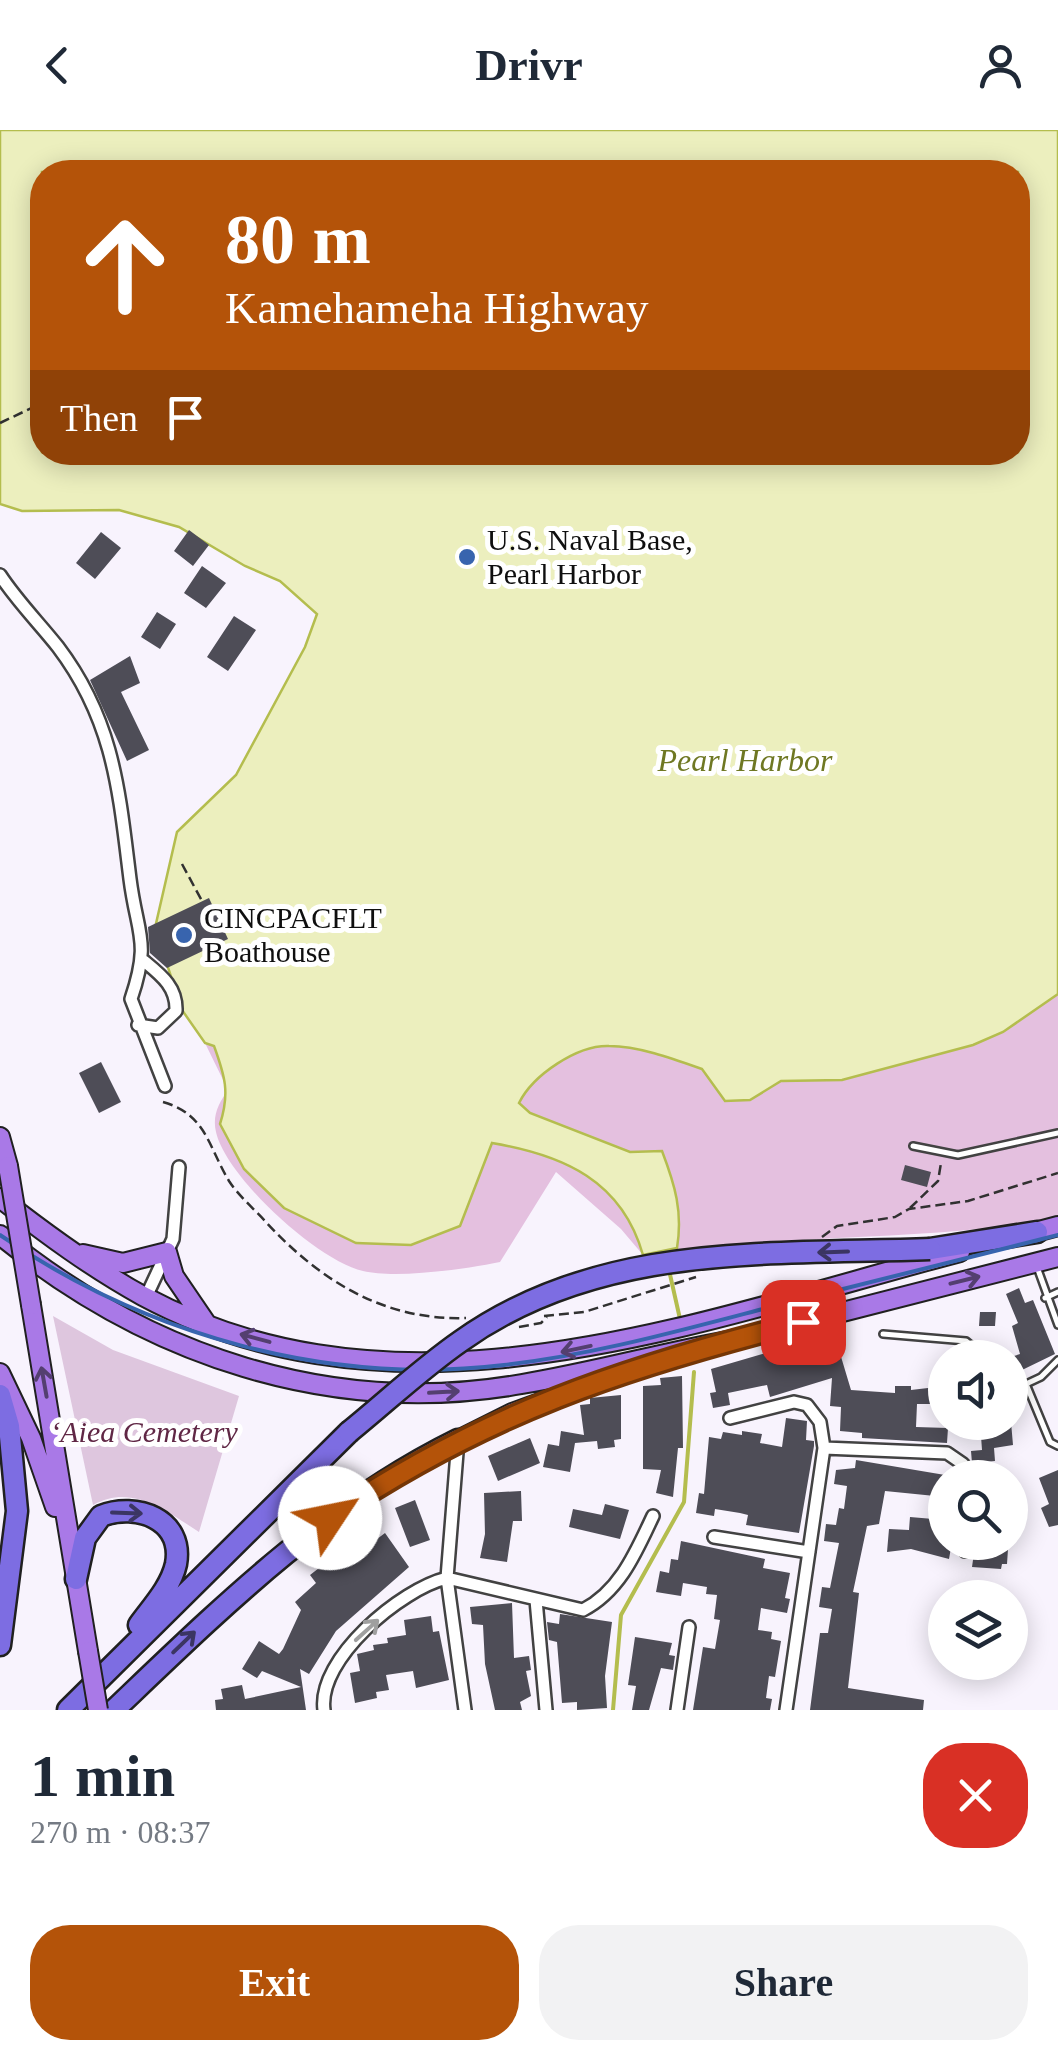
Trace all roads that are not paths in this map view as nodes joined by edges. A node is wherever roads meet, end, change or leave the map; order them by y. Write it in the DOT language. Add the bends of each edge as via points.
graph roads {
  1 [pos="0,575"];
  2 [pos="144,961"];
  3 [pos="138,1025"];
  4 [pos="166,1086"];
  5 [pos="1058,1133"];
  6 [pos="0,1136"];
  7 [pos="913,1146"];
  8 [pos="180,1167"];
  9 [pos="0,1198"];
  10 [pos="1048,1229"];
  11 [pos="0,1234"];
  12 [pos="68,1251"];
  13 [pos="168,1252"];
  14 [pos="1058,1257"];
  15 [pos="1036,1262"];
  16 [pos="1058,1292"];
  17 [pos="146,1298"];
  18 [pos="1046,1298"];
  19 [pos="93,1304"];
  20 [pos="206,1323"];
  21 [pos="1058,1326"];
  22 [pos="883,1334"];
  23 [pos="954,1340"];
  24 [pos="671,1354"];
  25 [pos="1058,1360"];
  26 [pos="0,1373"];
  27 [pos="1028,1383"];
  28 [pos="1028,1389"];
  29 [pos="0,1395"];
  30 [pos="730,1418"];
  31 [pos="458,1440"];
  32 [pos="1058,1446"];
  33 [pos="824,1448"];
  34 [pos="957,1460"];
  35 [pos="653,1516"];
  36 [pos="714,1537"];
  37 [pos="810,1552"];
  38 [pos="447,1578"];
  39 [pos="76,1580"];
  40 [pos="536,1600"];
  41 [pos="689,1628"];
  42 [pos="0,1645"];
  43 [pos="88,1651"];
  44 [pos="108,1669"];
  45 [pos="68,1710"];
  46 [pos="98,1710"];
  47 [pos="114,1710"];
  48 [pos="324,1710"];
  49 [pos="465,1710"];
  50 [pos="546,1710"];
  51 [pos="677,1710"];
  52 [pos="786,1710"];
  1 -- 2 [label="street" via="58,647 104,728 118,772"];
  2 -- 3 [label="street" via="131,999"];
  2 -- 3 [label="street" via="165,978 176,1010 158,1028"];
  3 -- 4 [label="street"];
  5 -- 7 [label="lane" via="958,1155"];
  39 -- 6 [label="main road, one-way, bridge"];
  8 -- 13 [label="street"];
  9 -- 12 [label="main road"];
  10 -- 20 [label="main road, one-way" via="566,1352 472,1364 375,1363 310,1353"];
  10 -- 44 [label="highway, one-way, bridge" via="930,1249 684,1258 602,1272 462,1340 348,1432"];
  11 -- 19 [label="main road"];
  12 -- 13 [label="main road" via="123,1263"];
  12 -- 17 [label="main road"];
  13 -- 17 [label="street"];
  13 -- 20 [label="main road" via="174,1276"];
  14 -- 15 [label="main road"];
  15 -- 18 [label="lane"];
  24 -- 15 [label="main road, one-way"];
  16 -- 18 [label="lane"];
  17 -- 19 [label="main road"];
  17 -- 20 [label="main road"];
  18 -- 21 [label="lane"];
  19 -- 24 [label="main road, one-way" via="223,1360 366,1392 520,1384"];
  22 -- 23 [label="lane"];
  24 -- 31 [label="main road"];
  25 -- 27 [label="lane"];
  26 -- 43 [label="main road" via="52,1494"];
  28 -- 32 [label="lane" via="1050,1442"];
  29 -- 42 [label="highway" via="17,1511"];
  30 -- 33 [label="street" via="794,1402 807,1405 820,1422"];
  31 -- 38 [label="street" via="446,1487"];
  47 -- 31 [label="highway, one-way" via="275,1558 387,1479"];
  33 -- 34 [label="street" via="947,1453"];
  33 -- 37 [label="street"];
  35 -- 40 [label="street" via="604,1599 583,1610"];
  36 -- 37 [label="street"];
  37 -- 52 [label="street"];
  38 -- 40 [label="street"];
  48 -- 38 [label="street, one-way" via="326,1678 336,1658 382,1616"];
  38 -- 49 [label="street"];
  39 -- 43 [label="main road"];
  39 -- 44 [label="highway, one-way" via="85,1538 101,1516 134,1510 168,1528 176,1551 172,1575"];
  40 -- 50 [label="street"];
  41 -- 51 [label="street"];
  43 -- 46 [label="main road, bridge"];
  44 -- 45 [label="highway"];
}
